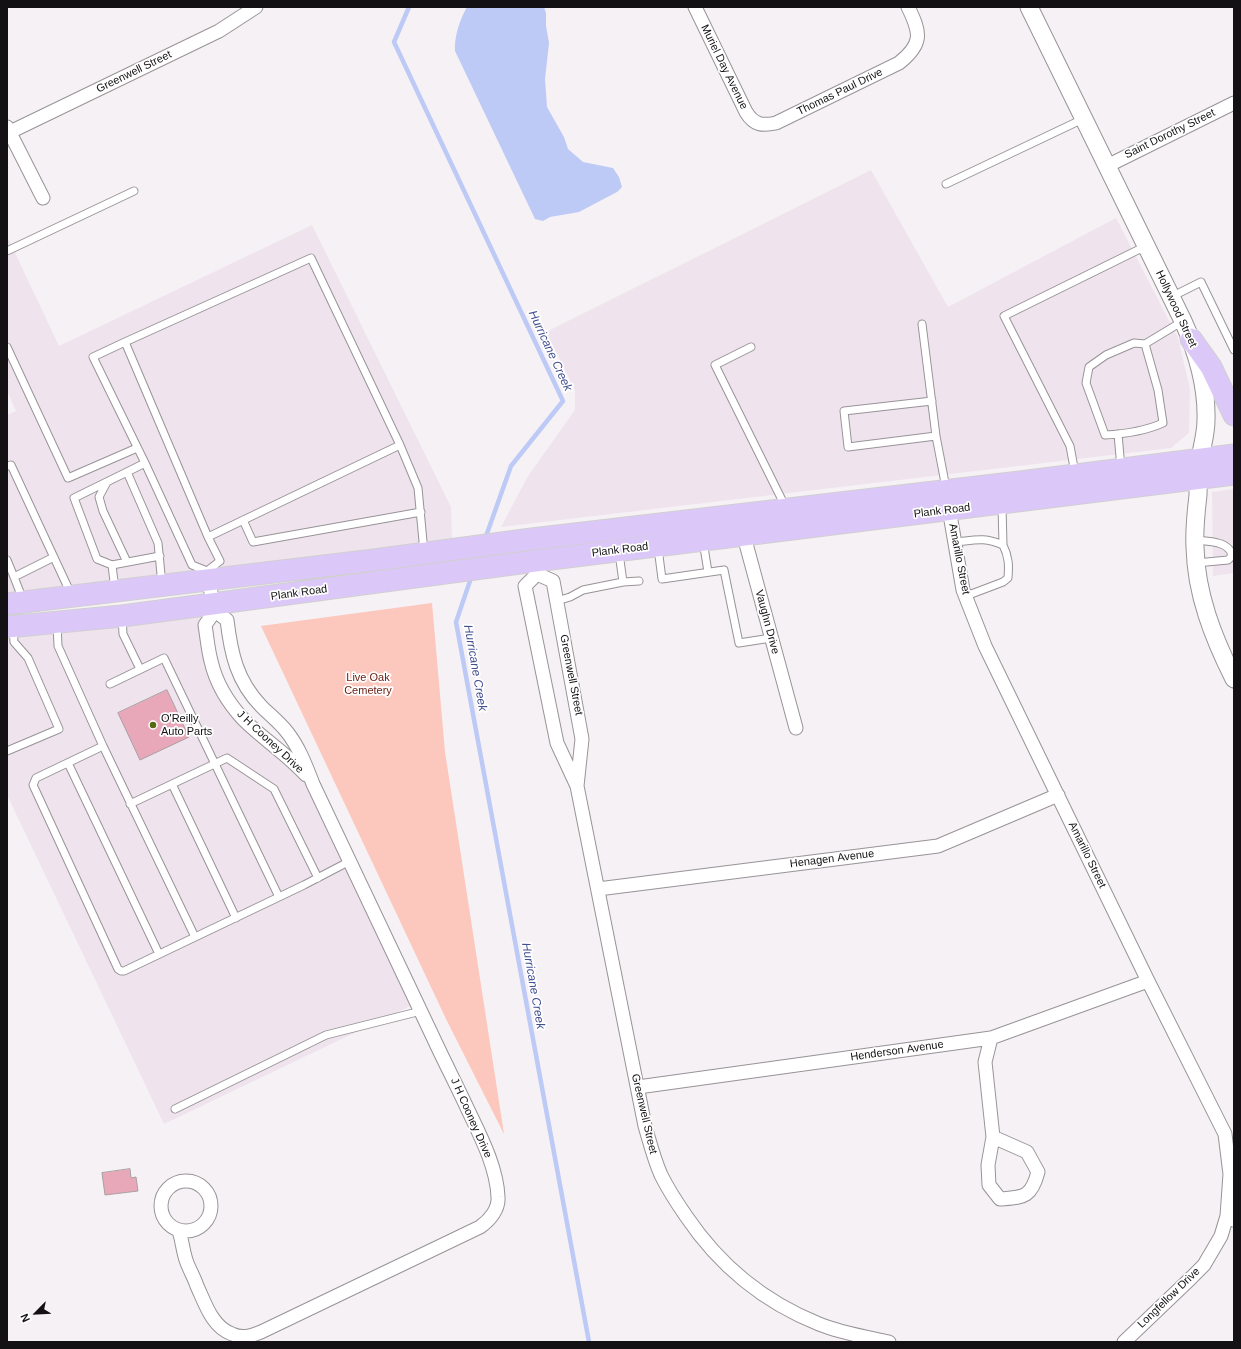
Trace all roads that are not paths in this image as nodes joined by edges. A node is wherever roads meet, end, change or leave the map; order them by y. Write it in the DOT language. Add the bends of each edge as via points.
graph roads {
  1 [pos="256,7"];
  2 [pos="695,7"];
  3 [pos="908,7"];
  4 [pos="1029,7"];
  5 [pos="1234,103"];
  6 [pos="1084,118"];
  7 [pos="757,123"];
  8 [pos="8,129"];
  9 [pos="1107,166"];
  10 [pos="946,184"];
  11 [pos="134,191"];
  12 [pos="43,198"];
  13 [pos="1146,246"];
  14 [pos="7,251"];
  15 [pos="1171,297"];
  16 [pos="1183,321"];
  17 [pos="922,324"];
  18 [pos="1191,340"];
  19 [pos="125,342"];
  20 [pos="1145,344"];
  21 [pos="7,347"];
  22 [pos="751,347"];
  23 [pos="1234,350"];
  24 [pos="932,401"];
  25 [pos="1234,415"];
  26 [pos="1118,434"];
  27 [pos="936,436"];
  28 [pos="400,445"];
  29 [pos="137,448"];
  30 [pos="1234,455"];
  31 [pos="145,463"];
  32 [pos="7,466"];
  33 [pos="1121,469"];
  34 [pos="1200,469"];
  35 [pos="127,472"];
  36 [pos="1234,474"];
  37 [pos="1075,475"];
  38 [pos="107,482"];
  39 [pos="948,500"];
  40 [pos="1002,503"];
  41 [pos="787,510"];
  42 [pos="421,512"];
  43 [pos="738,515"];
  44 [pos="243,520"];
  45 [pos="744,535"];
  46 [pos="208,537"];
  47 [pos="532,539"];
  48 [pos="703,540"];
  49 [pos="1195,540"];
  50 [pos="956,542"];
  51 [pos="1004,545"];
  52 [pos="658,546"];
  53 [pos="619,551"];
  54 [pos="433,553"];
  55 [pos="160,556"];
  56 [pos="54,557"];
  57 [pos="1233,557"];
  58 [pos="7,560"];
  59 [pos="127,562"];
  60 [pos="1196,563"];
  61 [pos="112,564"];
  62 [pos="536,567"];
  63 [pos="708,572"];
  64 [pos="208,575"];
  65 [pos="14,577"];
  66 [pos="639,581"];
  67 [pos="623,582"];
  68 [pos="162,585"];
  69 [pos="115,591"];
  70 [pos="72,596"];
  71 [pos="966,596"];
  72 [pos="557,601"];
  73 [pos="16,603"];
  74 [pos="214,608"];
  75 [pos="122,616"];
  76 [pos="56,622"];
  77 [pos="10,627"];
  78 [pos="771,638"];
  79 [pos="140,669"];
  80 [pos="1234,679"];
  81 [pos="110,684"];
  82 [pos="796,728"];
  83 [pos="103,746"];
  84 [pos="7,751"];
  85 [pos="68,763"];
  86 [pos="215,764"];
  87 [pos="172,784"];
  88 [pos="313,784"];
  89 [pos="577,786"];
  90 [pos="1058,795"];
  91 [pos="130,804"];
  92 [pos="350,861"];
  93 [pos="318,878"];
  94 [pos="598,889"];
  95 [pos="279,897"];
  96 [pos="236,918"];
  97 [pos="195,937"];
  98 [pos="159,954"];
  99 [pos="1148,981"];
  100 [pos="421,1011"];
  101 [pos="991,1038"];
  102 [pos="638,1087"];
  103 [pos="175,1109"];
  104 [pos="993,1137"];
  105 [pos="1230,1218"];
  106 [pos="179,1230"];
  107 [pos="889,1342"];
  108 [pos="1124,1342"];
  1 -- 8 [label="street, Greenwell Street" via="219,31"];
  2 -- 7 [label="street, Muriel Day Avenue" via="746,112 750,119"];
  3 -- 7 [label="street, Thomas Paul Drive" via="918,33 917,45 899,63 776,123"];
  4 -- 6 [label="street, Hollywood Street"];
  5 -- 9 [label="street, Saint Dorothy Street"];
  6 -- 9 [label="street, Hollywood Street"];
  6 -- 10 [label="lane"];
  8 -- 12 [label="street"];
  9 -- 13 [label="street, Hollywood Street"];
  11 -- 14 [label="lane"];
  13 -- 15 [label="street, Hollywood Street"];
  13 -- 37 [label="lane" via="1004,316 1070,446"];
  15 -- 16 [label="street, Hollywood Street"];
  15 -- 23 [label="lane" via="1200,282"];
  16 -- 18 [label="street, Hollywood Street"];
  16 -- 20 [label="lane"];
  17 -- 24 [label="lane"];
  18 -- 25 [label="main road" via="1225,389"];
  18 -- 34 [label="street, Hollywood Street" via="1205,397 1205,436"];
  19 -- 28 [label="lane" via="311,258"];
  19 -- 29 [label="lane" via="93,357"];
  19 -- 46 [label="lane"];
  20 -- 26 [label="lane" via="1158,390 1163,423 1152,428"];
  20 -- 26 [label="lane" via="1134,343 1106,355 1089,367 1086,383 1105,435"];
  21 -- 29 [label="lane" via="68,478"];
  22 -- 41 [label="lane" via="715,365"];
  24 -- 27 [label="lane"];
  24 -- 27 [label="lane" via="844,411 848,447"];
  26 -- 33 [label="lane"];
  27 -- 39 [label="lane"];
  28 -- 42 [label="lane" via="418,488"];
  28 -- 44 [label="lane"];
  29 -- 31 [label="lane"];
  30 -- 34 [label="main road, Plank Road"];
  31 -- 35 [label="lane"];
  31 -- 64 [label="lane" via="192,565"];
  32 -- 56 [label="lane" via="11,465"];
  33 -- 34 [label="main road, Plank Road"];
  33 -- 37 [label="main road, Plank Road"];
  34 -- 36 [label="main road, Plank Road"];
  34 -- 40 [label="main road, Plank Road"];
  34 -- 49 [label="street, Hollywood Street"];
  35 -- 38 [label="lane"];
  35 -- 55 [label="lane" via="158,543"];
  37 -- 39 [label="main road, Plank Road"];
  38 -- 59 [label="lane" via="99,497"];
  38 -- 61 [label="lane" via="74,498 97,559"];
  39 -- 40 [label="main road, Plank Road"];
  39 -- 41 [label="main road, Plank Road"];
  39 -- 45 [label="main road, Plank Road"];
  39 -- 50 [label="street, Amarillo Street"];
  40 -- 51 [label="lane"];
  41 -- 43 [label="main road, Plank Road"];
  42 -- 44 [label="lane" via="253,542"];
  42 -- 54 [label="lane"];
  43 -- 45 [label="street, Vaughn Drive"];
  43 -- 47 [label="main road, Plank Road"];
  44 -- 46 [label="lane"];
  45 -- 48 [label="main road, Plank Road"];
  45 -- 78 [label="street, Vaughn Drive"];
  46 -- 64 [label="lane" via="220,561"];
  47 -- 54 [label="main road, Plank Road"];
  47 -- 62 [label="street"];
  48 -- 52 [label="main road, Plank Road"];
  48 -- 63 [label="lane"];
  49 -- 57 [label="lane" via="1219,543 1232,552"];
  49 -- 60 [label="street, Hollywood Street"];
  50 -- 51 [label="lane" via="983,539"];
  50 -- 71 [label="street, Amarillo Street"];
  51 -- 71 [label="lane" via="1008,556 1008,578 1004,582"];
  52 -- 53 [label="main road, Plank Road"];
  52 -- 63 [label="lane" via="662,579"];
  53 -- 62 [label="main road, Plank Road"];
  53 -- 67 [label="lane"];
  54 -- 64 [label="main road, Plank Road"];
  55 -- 59 [label="lane"];
  55 -- 68 [label="lane"];
  56 -- 65 [label="lane"];
  56 -- 70 [label="lane"];
  57 -- 60 [label="lane" via="1228,560"];
  58 -- 65 [label="lane"];
  59 -- 61 [label="lane"];
  60 -- 80 [label="street, Hollywood Street" via="1208,616"];
  61 -- 69 [label="lane"];
  62 -- 72 [label="street, Greenwell Street" via="553,581"];
  62 -- 74 [label="main road, Plank Road" via="499,566"];
  62 -- 89 [label="street, Greenwell Street" via="525,586 557,743"];
  63 -- 78 [label="lane" via="724,570 738,643"];
  64 -- 68 [label="main road, Plank Road"];
  64 -- 74 [label="street"];
  65 -- 73 [label="lane"];
  66 -- 67 [label="lane"];
  67 -- 72 [label="lane" via="583,590"];
  68 -- 69 [label="main road, Plank Road"];
  69 -- 70 [label="main road, Plank Road"];
  70 -- 73 [label="main road, Plank Road"];
  71 -- 90 [label="street, Amarillo Street" via="985,646"];
  72 -- 89 [label="street, Greenwell Street" via="582,739"];
  74 -- 75 [label="main road, Plank Road"];
  74 -- 88 [label="street, J H Cooney Drive" via="227,620 233,657 245,684 252,696 287,731 300,752"];
  74 -- 88 [label="street, J H Cooney Drive" via="206,625 211,661 224,693 244,720 294,762"];
  75 -- 76 [label="main road, Plank Road"];
  75 -- 79 [label="lane" via="123,634"];
  76 -- 77 [label="main road, Plank Road"];
  76 -- 83 [label="lane" via="58,646"];
  77 -- 84 [label="lane" via="14,642 28,658 59,729"];
  78 -- 82 [label="street, Vaughn Drive"];
  79 -- 81 [label="lane"];
  79 -- 86 [label="lane" via="164,658"];
  83 -- 85 [label="lane"];
  83 -- 91 [label="lane"];
  85 -- 98 [label="lane"];
  85 -- 98 [label="lane" via="36,778 33,785 118,969 124,971"];
  86 -- 87 [label="lane"];
  86 -- 93 [label="lane" via="227,758 274,789"];
  86 -- 95 [label="lane"];
  87 -- 91 [label="lane"];
  87 -- 96 [label="lane"];
  88 -- 92 [label="street, J H Cooney Drive"];
  89 -- 94 [label="street, Greenwell Street"];
  90 -- 94 [label="street, Henagen Avenue" via="938,846"];
  90 -- 99 [label="street, Amarillo Street"];
  91 -- 97 [label="lane"];
  92 -- 93 [label="lane"];
  92 -- 100 [label="street, J H Cooney Drive"];
  93 -- 95 [label="lane"];
  94 -- 102 [label="street, Greenwell Street"];
  95 -- 96 [label="lane"];
  96 -- 97 [label="lane"];
  97 -- 98 [label="lane"];
  99 -- 101 [label="street, Henderson Avenue"];
  99 -- 105 [label="street, Amarillo Street" via="1225,1134 1230,1174"];
  100 -- 103 [label="lane" via="326,1035"];
  100 -- 106 [label="street, J H Cooney Drive" via="480,1135 494,1175 498,1205 486,1223 261,1332 239,1337 223,1330 209,1311 186,1260"];
  101 -- 102 [label="street, Henderson Avenue"];
  101 -- 104 [label="street" via="985,1062"];
  102 -- 107 [label="street, Greenwell Street" via="650,1146 662,1177 690,1222 719,1257 764,1296 808,1320 837,1330"];
  104 -- 104 [label="street" via="988,1165 989,1185 1000,1199 1022,1197 1034,1186 1038,1172 1027,1152"];
  105 -- 108 [label="street, Longfellow Drive" via="1204,1265"];
}
